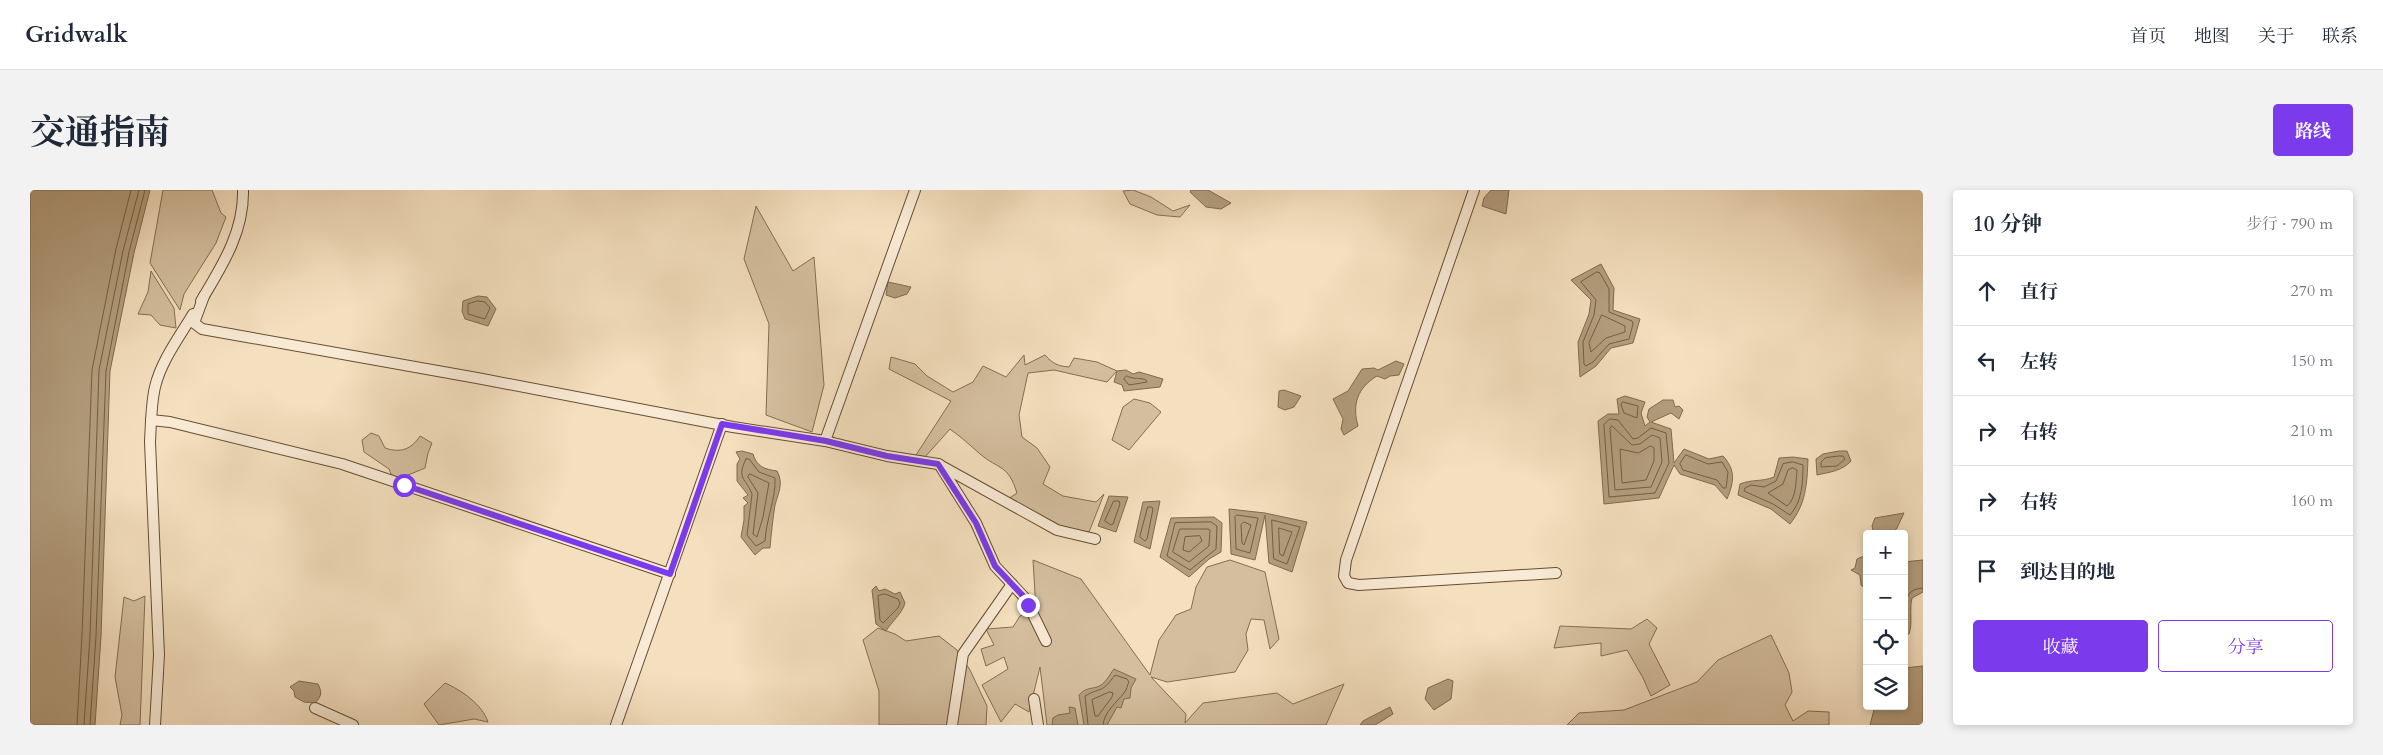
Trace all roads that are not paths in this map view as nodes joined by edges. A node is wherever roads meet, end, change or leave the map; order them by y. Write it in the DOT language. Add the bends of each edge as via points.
graph roads {
  1 [pos="243,190"];
  2 [pos="915,190"];
  3 [pos="1474,190"];
  4 [pos="204,296"];
  5 [pos="151,420"];
  6 [pos="722,424"];
  7 [pos="826,441"];
  8 [pos="938,464"];
  9 [pos="1094,539"];
  10 [pos="1556,573"];
  11 [pos="670,574"];
  12 [pos="1012,584"];
  13 [pos="1046,641"];
  14 [pos="1034,699"];
  15 [pos="315,708"];
  16 [pos="155,725"];
  17 [pos="353,725"];
  18 [pos="616,725"];
  19 [pos="952,725"];
  20 [pos="1038,725"];
  1 -- 4 [label="street" via="240,226"];
  2 -- 7 [label="street"];
  3 -- 10 [label="street" via="1346,560 1344,576 1348,583 1359,585"];
  4 -- 5 [label="street" via="168,355 155,386"];
  4 -- 6 [label="street" via="194,323 202,329"];
  5 -- 11 [label="street" via="342,464"];
  5 -- 16 [label="street" via="159,655"];
  6 -- 7 [label="street"];
  6 -- 11 [label="street"];
  7 -- 8 [label="street"];
  8 -- 9 [label="street" via="1057,530"];
  8 -- 12 [label="street" via="976,523 995,566"];
  11 -- 18 [label="street"];
  12 -- 13 [label="street" via="1025,598"];
  12 -- 19 [label="street" via="963,654"];
  14 -- 20 [label="street"];
  15 -- 17 [label="street"];
}
